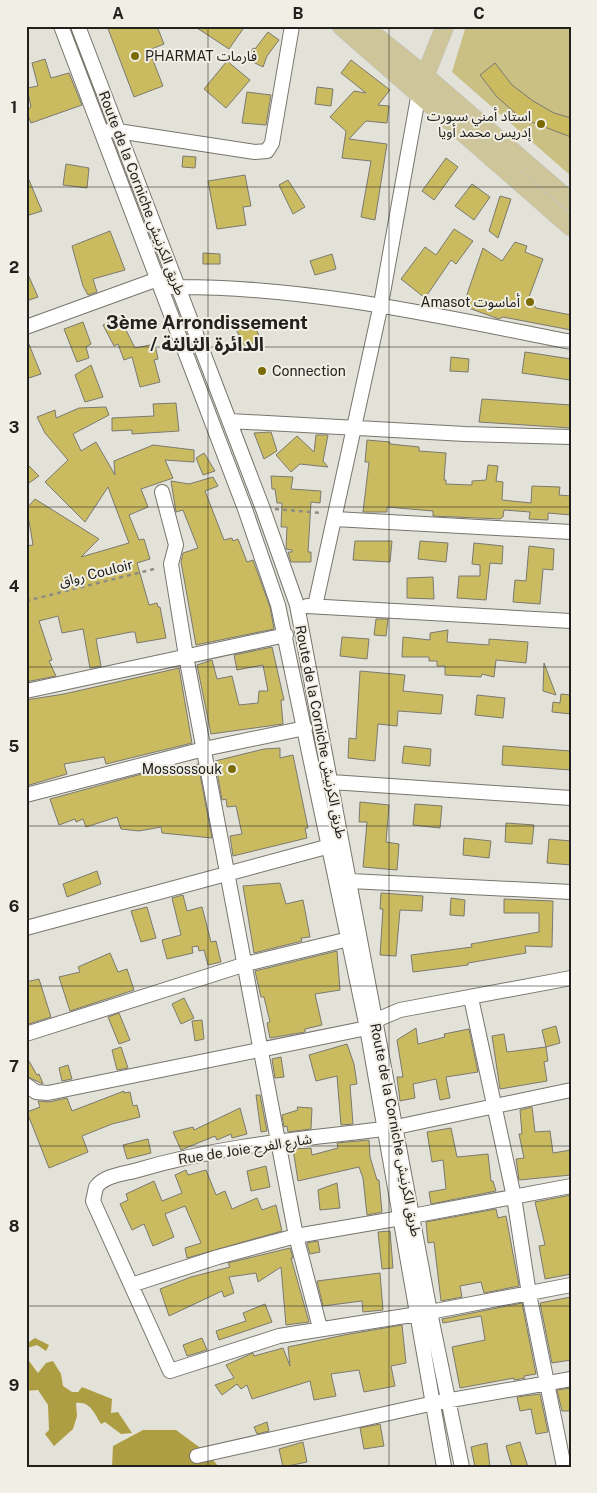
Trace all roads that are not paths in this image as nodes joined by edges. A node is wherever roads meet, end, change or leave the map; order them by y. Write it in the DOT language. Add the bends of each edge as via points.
graph roads {
  1 [pos="61,26"];
  2 [pos="78,26"];
  3 [pos="292,26"];
  4 [pos="341,26"];
  5 [pos="363,26"];
  6 [pos="445,26"];
  7 [pos="424,75"];
  8 [pos="419,92"];
  9 [pos="100,128"];
  10 [pos="118,131"];
  11 [pos="571,202"];
  12 [pos="571,227"];
  13 [pos="160,283"];
  14 [pos="179,287"];
  15 [pos="381,304"];
  16 [pos="26,327"];
  17 [pos="571,342"];
  18 [pos="230,420"];
  19 [pos="354,426"];
  20 [pos="571,437"];
  21 [pos="162,492"];
  22 [pos="334,519"];
  23 [pos="571,532"];
  24 [pos="297,606"];
  25 [pos="315,606"];
  26 [pos="571,622"];
  27 [pos="286,635"];
  28 [pos="186,656"];
  29 [pos="26,691"];
  30 [pos="305,728"];
  31 [pos="204,749"];
  32 [pos="331,782"];
  33 [pos="26,795"];
  34 [pos="571,798"];
  35 [pos="330,846"];
  36 [pos="227,873"];
  37 [pos="350,882"];
  38 [pos="571,892"];
  39 [pos="26,928"];
  40 [pos="349,940"];
  41 [pos="246,964"];
  42 [pos="570,982"];
  43 [pos="471,998"];
  44 [pos="371,1025"];
  45 [pos="26,1034"];
  46 [pos="262,1049"];
  47 [pos="26,1085"];
  48 [pos="571,1090"];
  49 [pos="494,1106"];
  50 [pos="390,1128"];
  51 [pos="279,1142"];
  52 [pos="571,1186"];
  53 [pos="514,1197"];
  54 [pos="406,1217"];
  55 [pos="296,1236"];
  56 [pos="131,1285"];
  57 [pos="571,1285"];
  58 [pos="529,1294"];
  59 [pos="424,1313"];
  60 [pos="320,1328"];
  61 [pos="571,1379"];
  62 [pos="548,1383"];
  63 [pos="449,1401"];
  64 [pos="434,1404"];
  65 [pos="197,1456"];
  66 [pos="444,1467"];
  67 [pos="462,1467"];
  68 [pos="564,1467"];
  1 -- 9 [label="street, Route de la Corniche طريق الكرنيش"];
  2 -- 10 [label="street, Route de la Corniche طريق الكرنيش"];
  3 -- 10 [label="street" via="272,143 267,151"];
  4 -- 8 [label="main road"];
  5 -- 7 [label="main road"];
  6 -- 7 [label="main road"];
  7 -- 8 [label="main road"];
  7 -- 11 [label="main road"];
  8 -- 12 [label="main road"];
  8 -- 15 [label="street"];
  9 -- 10 [label="street"];
  9 -- 13 [label="street, Route de la Corniche طريق الكرنيش"];
  10 -- 14 [label="street, Route de la Corniche طريق الكرنيش"];
  13 -- 14 [label="street"];
  13 -- 16 [label="street"];
  13 -- 27 [label="street, Route de la Corniche طريق الكرنيش" via="252,527"];
  14 -- 15 [label="street" via="217,287"];
  14 -- 18 [label="street, Route de la Corniche طريق الكرنيش"];
  15 -- 17 [label="street"];
  15 -- 19 [label="street"];
  18 -- 19 [label="street"];
  18 -- 24 [label="street, Route de la Corniche طريق الكرنيش"];
  19 -- 20 [label="street"];
  19 -- 22 [label="street"];
  21 -- 28 [label="street" via="176,545 171,564"];
  22 -- 23 [label="street"];
  22 -- 25 [label="street"];
  24 -- 25 [label="street"];
  24 -- 32 [label="street, Route de la Corniche طريق الكرنيش"];
  25 -- 26 [label="street"];
  27 -- 28 [label="street"];
  27 -- 30 [label="street, Route de la Corniche طريق الكرنيش"];
  28 -- 29 [label="street"];
  28 -- 31 [label="street"];
  30 -- 31 [label="street"];
  30 -- 35 [label="street, Route de la Corniche طريق الكرنيش"];
  31 -- 33 [label="street"];
  31 -- 36 [label="street"];
  32 -- 34 [label="street"];
  32 -- 37 [label="street, Route de la Corniche طريق الكرنيش"];
  35 -- 36 [label="street"];
  35 -- 40 [label="street, Route de la Corniche طريق الكرنيش"];
  36 -- 39 [label="street"];
  36 -- 41 [label="street"];
  37 -- 38 [label="street"];
  37 -- 44 [label="street, Route de la Corniche طريق الكرنيش"];
  40 -- 41 [label="street"];
  40 -- 44 [label="street, Route de la Corniche طريق الكرنيش"];
  41 -- 45 [label="street"];
  41 -- 46 [label="street"];
  42 -- 43 [label="street"];
  43 -- 44 [label="street" via="400,1010"];
  43 -- 49 [label="street"];
  44 -- 46 [label="street"];
  44 -- 50 [label="street, Route de la Corniche طريق الكرنيش"];
  46 -- 47 [label="street" via="48,1094 36,1092"];
  46 -- 51 [label="street"];
  48 -- 49 [label="street, Rue de Joie شارع الفرح"];
  49 -- 50 [label="street, Rue de Joie شارع الفرح"];
  49 -- 53 [label="street"];
  50 -- 51 [label="street, Rue de Joie شارع الفرح"];
  50 -- 54 [label="street, Route de la Corniche طريق الكرنيش"];
  51 -- 55 [label="street"];
  51 -- 56 [label="street, Rue de Joie شارع الفرح" via="175,1159 106,1179 96,1187 93,1201"];
  52 -- 53 [label="street"];
  53 -- 54 [label="street"];
  53 -- 58 [label="street"];
  54 -- 55 [label="street"];
  54 -- 59 [label="street, Route de la Corniche طريق الكرنيش"];
  55 -- 56 [label="street"];
  55 -- 60 [label="street"];
  56 -- 60 [label="street" via="170,1371 247,1344"];
  57 -- 58 [label="street"];
  58 -- 59 [label="street"];
  58 -- 62 [label="street"];
  59 -- 60 [label="street"];
  59 -- 63 [label="street, Route de la Corniche طريق الكرنيش"];
  59 -- 64 [label="street, Route de la Corniche طريق الكرنيش"];
  61 -- 62 [label="street"];
  62 -- 63 [label="street"];
  62 -- 68 [label="street"];
  63 -- 64 [label="street"];
  63 -- 67 [label="street, Route de la Corniche طريق الكرنيش"];
  64 -- 65 [label="street"];
  64 -- 66 [label="street, Route de la Corniche طريق الكرنيش"];
}
